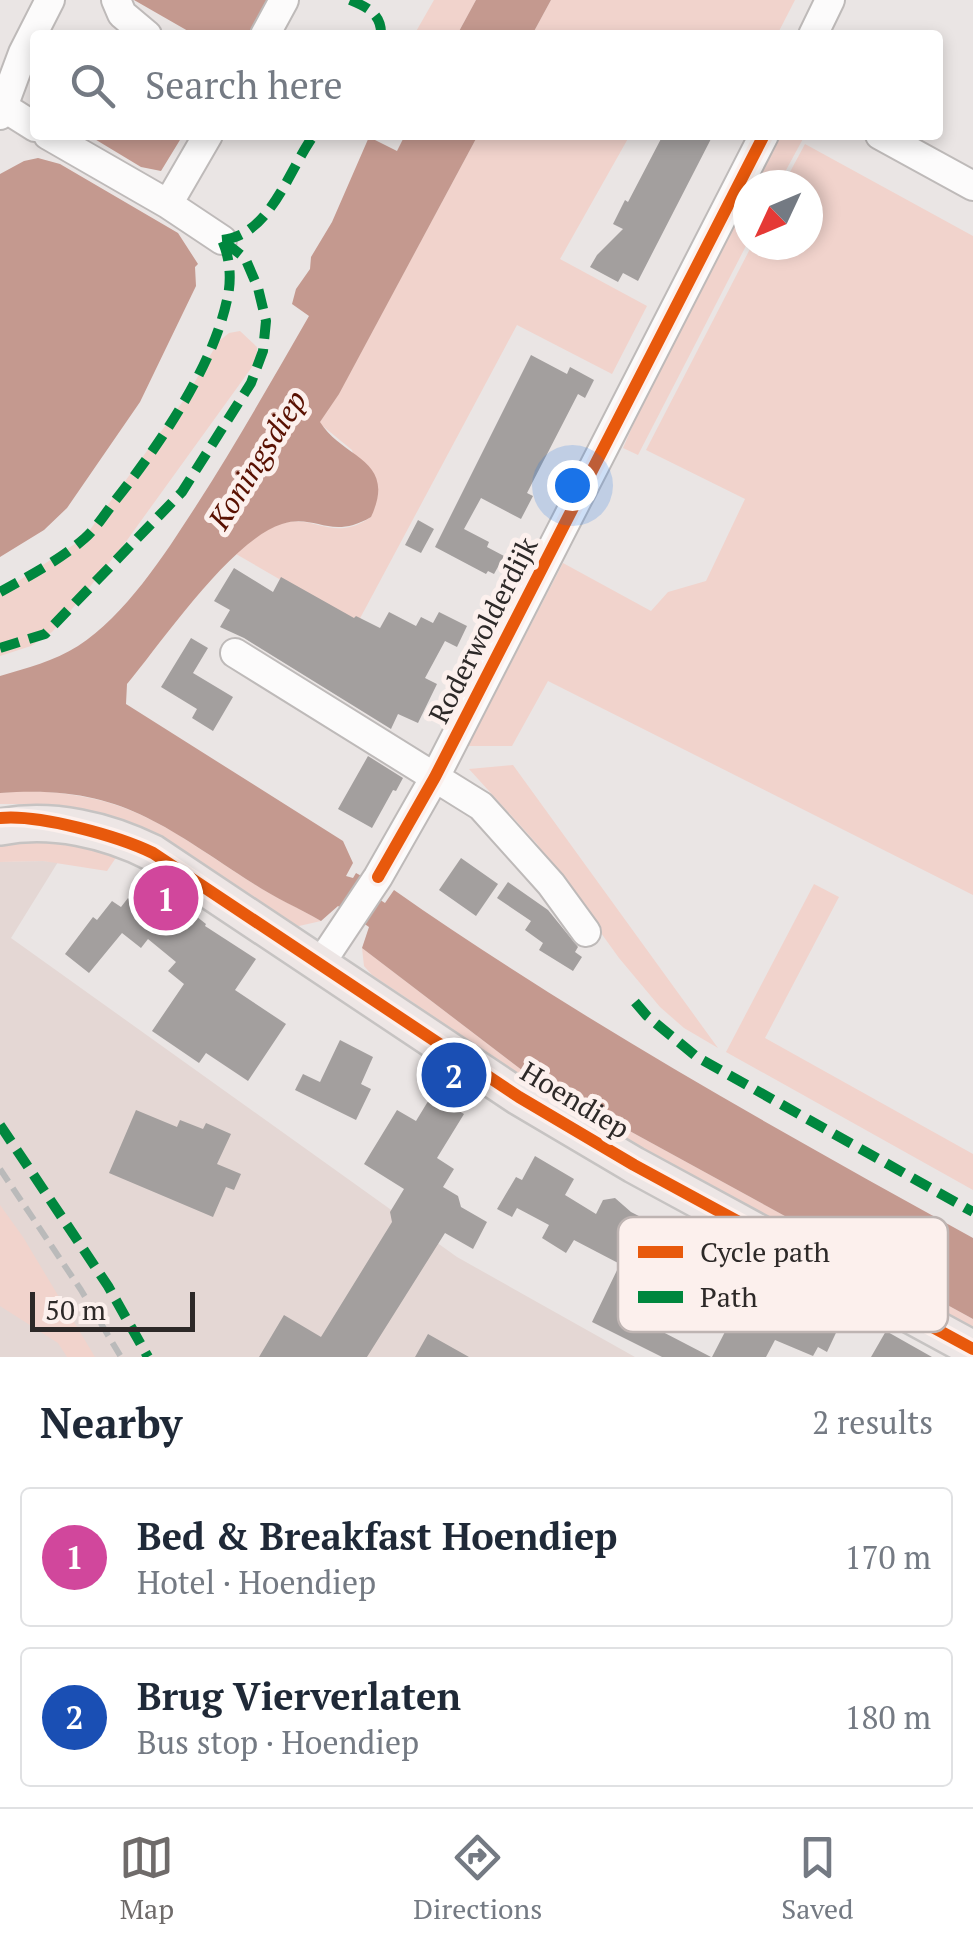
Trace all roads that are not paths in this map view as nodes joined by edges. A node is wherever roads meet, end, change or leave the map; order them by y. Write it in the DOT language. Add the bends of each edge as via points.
graph roads {
  1 [pos="50,0"];
  2 [pos="116,0"];
  3 [pos="284,0"];
  4 [pos="830,0"];
  5 [pos="35,30"];
  6 [pos="141,30"];
  7 [pos="267,30"];
  8 [pos="815,30"];
  9 [pos="30,39"];
  10 [pos="2,112"];
  11 [pos="30,125"];
  12 [pos="57,140"];
  13 [pos="205,140"];
  14 [pos="761,140"];
  15 [pos="889,140"];
  16 [pos="973,186"];
  17 [pos="168,204"];
  18 [pos="222,240"];
  19 [pos="236,652"];
  20 [pos="435,777"];
  21 [pos="0,826"];
  22 [pos="586,932"];
  23 [pos="320,964"];
  24 [pos="732,1217"];
  25 [pos="944,1332"];
  26 [pos="973,1348"];
  1 -- 5 [label="street"];
  2 -- 6 [label="street"];
  3 -- 7 [label="street"];
  4 -- 8 [label="street"];
  9 -- 10 [label="street"];
  10 -- 11 [label="street"];
  12 -- 17 [label="street"];
  13 -- 17 [label="street"];
  14 -- 20 [label="street, Roderwolderdijk"];
  15 -- 16 [label="street"];
  17 -- 18 [label="street"];
  19 -- 20 [label="street"];
  20 -- 22 [label="street" via="481,806"];
  20 -- 23 [label="street, Roderwolderdijk"];
  21 -- 23 [label="main road, Hoendiep" via="58,825 130,841"];
  23 -- 24 [label="main road, Hoendiep" via="519,1097"];
  25 -- 26 [label="main road, Hoendiep"];
}
